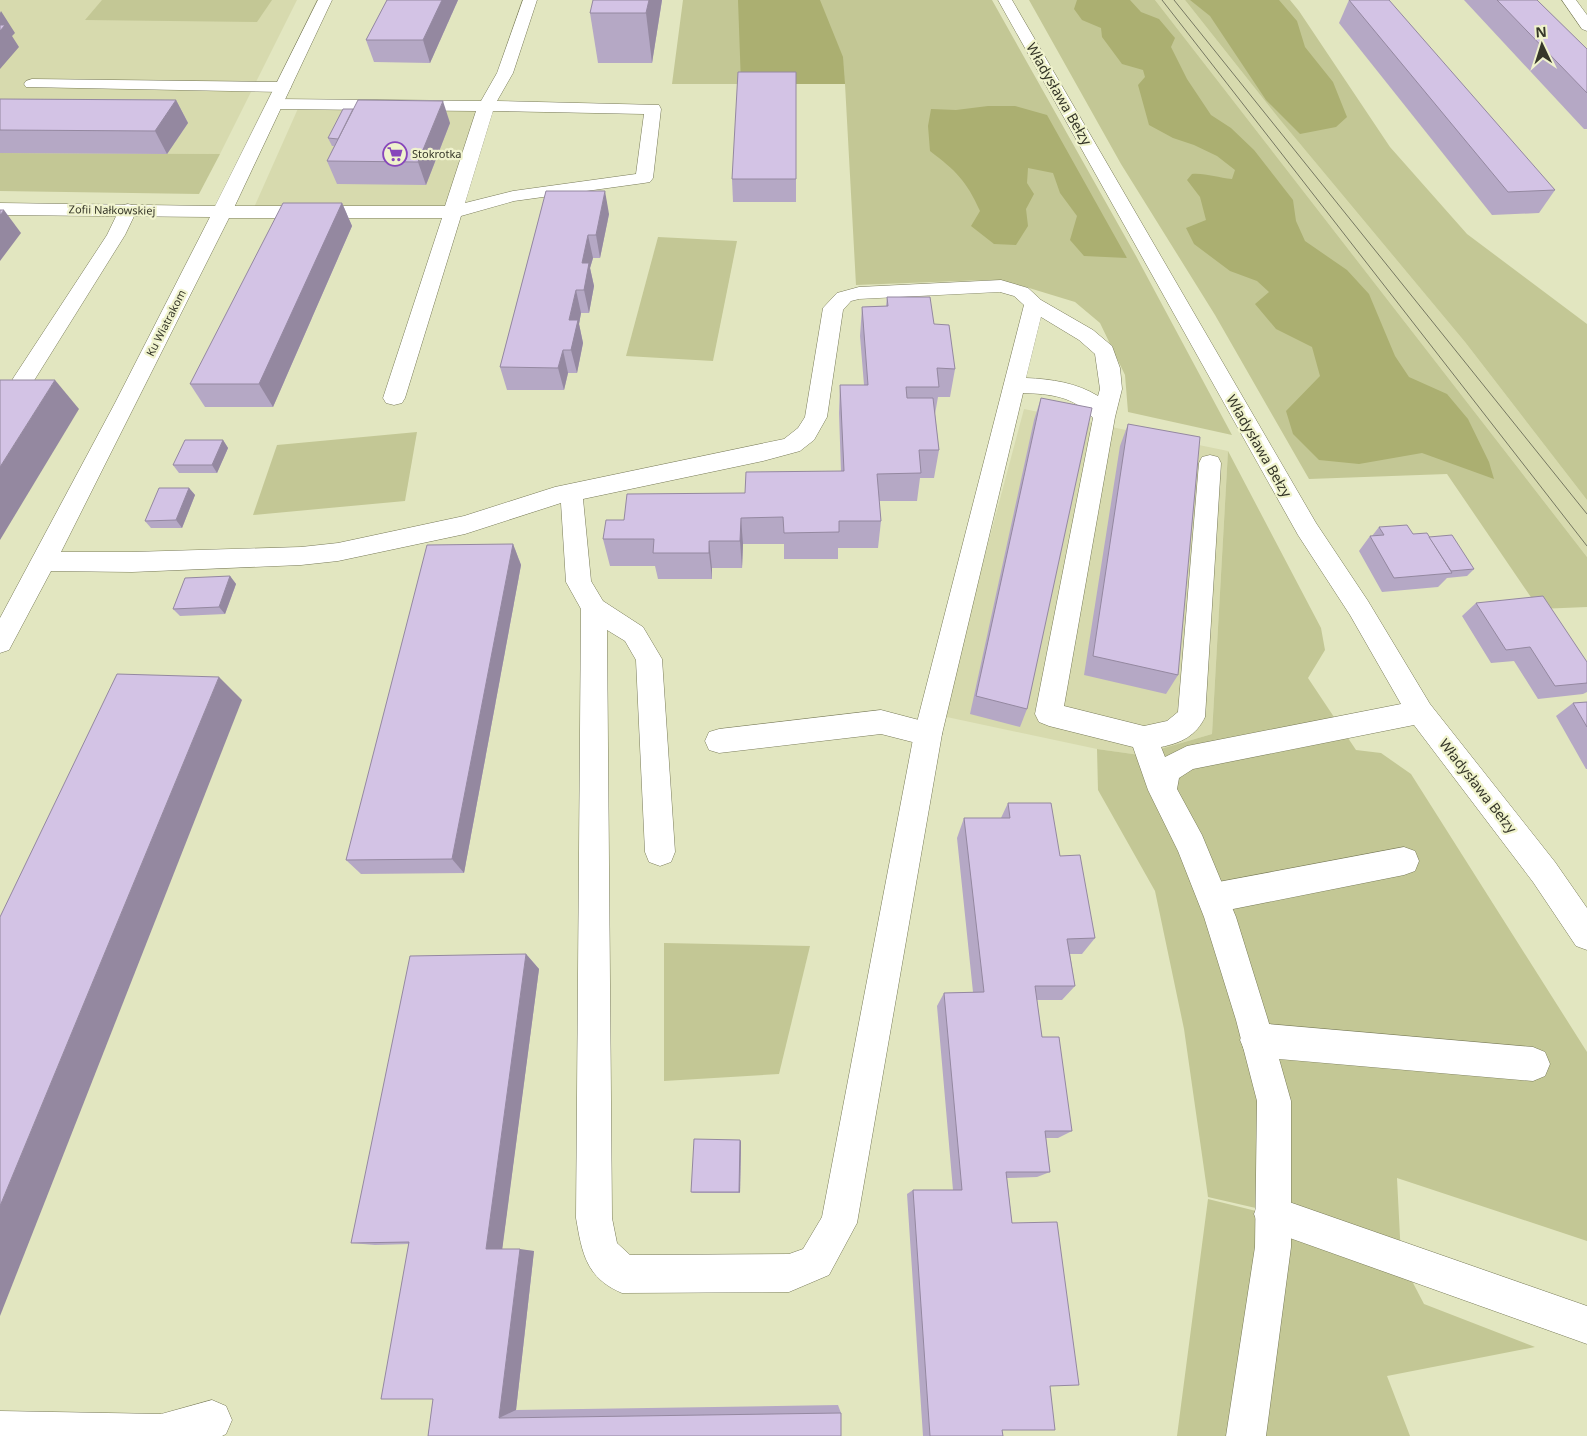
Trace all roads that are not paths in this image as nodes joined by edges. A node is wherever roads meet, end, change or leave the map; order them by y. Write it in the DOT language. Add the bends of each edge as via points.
graph roads {
  1 [pos="325,0"];
  2 [pos="530,0"];
  3 [pos="1005,0"];
  4 [pos="1569,0"];
  5 [pos="1587,26"];
  6 [pos="32,84"];
  7 [pos="279,96"];
  8 [pos="486,106"];
  9 [pos="0,209"];
  10 [pos="128,210"];
  11 [pos="223,212"];
  12 [pos="453,212"];
  13 [pos="1034,304"];
  14 [pos="22,382"];
  15 [pos="1015,385"];
  16 [pos="394,398"];
  17 [pos="1104,417"];
  18 [pos="1210,463"];
  19 [pos="569,493"];
  20 [pos="44,561"];
  21 [pos="594,608"];
  22 [pos="0,642"];
  23 [pos="1420,712"];
  24 [pos="928,734"];
  25 [pos="1144,738"];
  26 [pos="719,741"];
  27 [pos="1162,790"];
  28 [pos="660,852"];
  29 [pos="1404,861"];
  30 [pos="1544,872"];
  31 [pos="1213,898"];
  32 [pos="1587,914"];
  33 [pos="1587,934"];
  34 [pos="1257,1040"];
  35 [pos="1533,1064"];
  36 [pos="1272,1214"];
  37 [pos="1587,1325"];
  38 [pos="212,1420"];
  39 [pos="0,1431"];
  40 [pos="1246,1436"];
  1 -- 7 [label="street, Ku Wiatrakom"];
  2 -- 8 [label="street" via="504,73"];
  3 -- 23 [label="street, Władysława Bełzy" via="1307,529 1359,608"];
  4 -- 5 [label="street"];
  6 -- 7 [label="street"];
  7 -- 8 [label="street"];
  7 -- 11 [label="street, Ku Wiatrakom"];
  8 -- 12 [label="street"];
  8 -- 12 [label="street, Zofii Nałkowskiej" via="653,109 644,178 514,196"];
  9 -- 10 [label="street, Zofii Nałkowskiej"];
  10 -- 11 [label="street, Zofii Nałkowskiej"];
  10 -- 14 [label="street"];
  11 -- 12 [label="street, Zofii Nałkowskiej"];
  11 -- 20 [label="street, Ku Wiatrakom"];
  12 -- 16 [label="street"];
  13 -- 15 [label="street"];
  13 -- 17 [label="street" via="1086,335 1104,351 1111,389"];
  13 -- 19 [label="street" via="1021,292 1002,286 859,293 844,297 833,308 816,416 806,434 792,445"];
  15 -- 17 [label="street" via="1055,388 1075,394 1091,402"];
  15 -- 24 [label="street"];
  17 -- 25 [label="street" via="1049,714"];
  18 -- 25 [label="street" via="1191,717 1175,732"];
  19 -- 20 [label="street" via="465,525 338,552 132,562"];
  19 -- 21 [label="street" via="573,503 579,582"];
  20 -- 22 [label="street, Ku Wiatrakom"];
  21 -- 24 [label="street" via="594,1218 601,1253 622,1274 789,1273 816,1262 840,1222"];
  21 -- 28 [label="street" via="634,634 649,659"];
  23 -- 27 [label="street" via="1187,758 1166,771"];
  23 -- 30 [label="street, Władysława Bełzy"];
  24 -- 26 [label="street" via="881,722"];
  25 -- 27 [label="street"];
  27 -- 31 [label="street" via="1192,845"];
  29 -- 31 [label="street"];
  30 -- 32 [label="street, Władysława Bełzy"];
  30 -- 33 [label="street, Władysława Bełzy"];
  31 -- 34 [label="street"];
  34 -- 35 [label="street"];
  34 -- 36 [label="street" via="1274,1101"];
  36 -- 37 [label="street"];
  36 -- 40 [label="street" via="1273,1247"];
  38 -- 39 [label="street" via="162,1434"];
}
